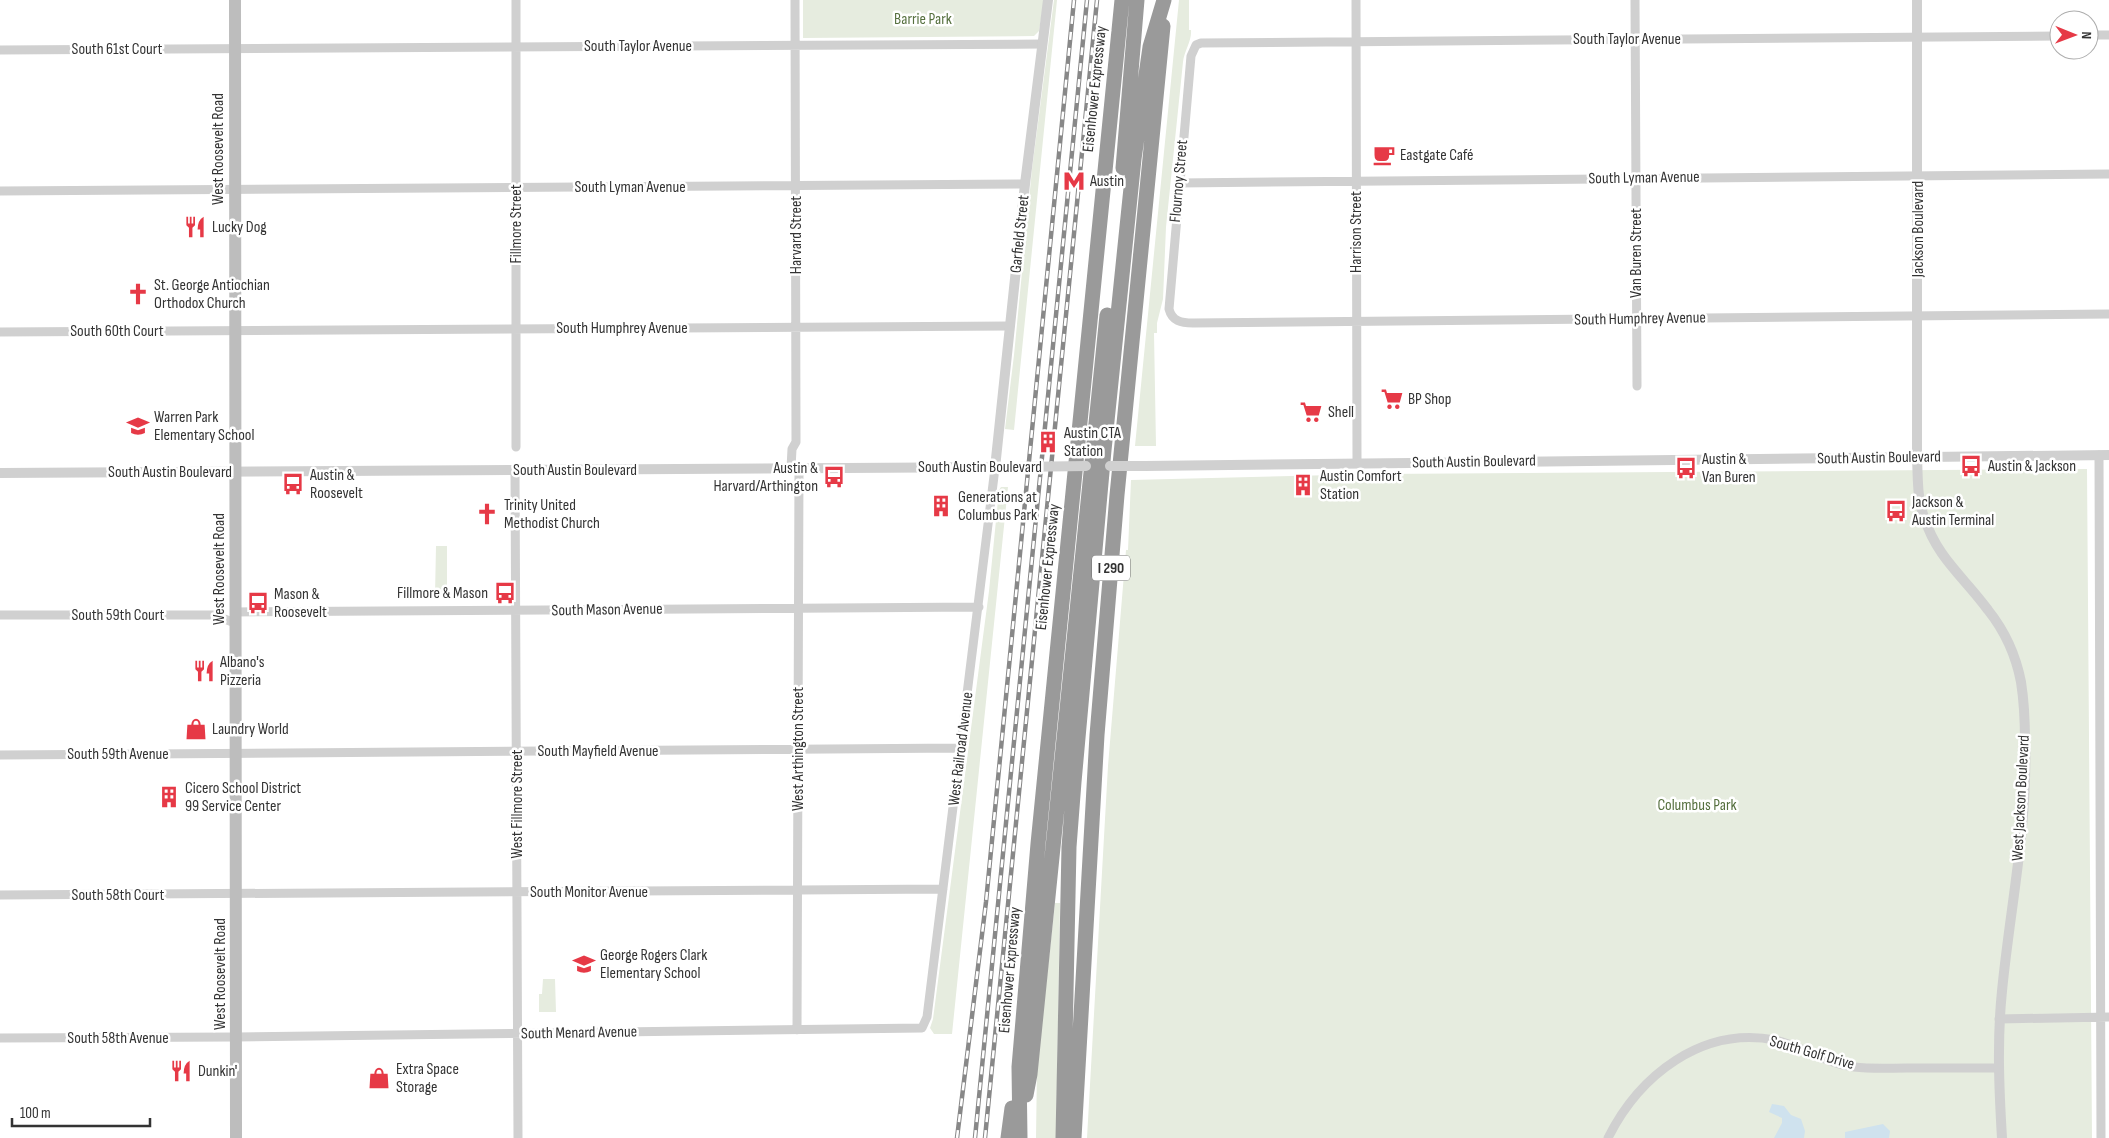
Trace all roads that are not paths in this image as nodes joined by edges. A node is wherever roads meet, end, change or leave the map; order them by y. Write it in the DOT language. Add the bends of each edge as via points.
graph roads {
  1 [pos="235,0"];
  2 [pos="516,0"];
  3 [pos="795,0"];
  4 [pos="1048,0"];
  5 [pos="1122,0"];
  6 [pos="1137,0"];
  7 [pos="1165,0"];
  8 [pos="1356,0"];
  9 [pos="1636,0"];
  10 [pos="1917,0"];
  11 [pos="2049,36"];
  12 [pos="1917,37"];
  13 [pos="1636,39"];
  14 [pos="1356,42"];
  15 [pos="1042,44"];
  16 [pos="796,45"];
  17 [pos="1196,45"];
  18 [pos="516,47"];
  19 [pos="235,49"];
  20 [pos="0,50"];
  21 [pos="2109,174"];
  22 [pos="1918,175"];
  23 [pos="1636,178"];
  24 [pos="1356,180"];
  25 [pos="1179,183"];
  26 [pos="1025,184"];
  27 [pos="796,186"];
  28 [pos="516,188"];
  29 [pos="235,190"];
  30 [pos="0,191"];
  31 [pos="2109,314"];
  32 [pos="1918,316"];
  33 [pos="1173,318"];
  34 [pos="1637,319"];
  35 [pos="1357,321"];
  36 [pos="1010,326"];
  37 [pos="796,328"];
  38 [pos="516,329"];
  39 [pos="235,331"];
  40 [pos="0,332"];
  41 [pos="1637,386"];
  42 [pos="516,448"];
  43 [pos="2104,455"];
  44 [pos="1917,457"];
  45 [pos="1357,463"];
  46 [pos="1097,466"];
  47 [pos="795,468"];
  48 [pos="995,468"];
  49 [pos="515,470"];
  50 [pos="235,472"];
  51 [pos="0,473"];
  52 [pos="979,607"];
  53 [pos="798,609"];
  54 [pos="516,611"];
  55 [pos="0,615"];
  56 [pos="235,618"];
  57 [pos="2104,642"];
  58 [pos="962,748"];
  59 [pos="798,750"];
  60 [pos="516,752"];
  61 [pos="235,754"];
  62 [pos="0,755"];
  63 [pos="2105,830"];
  64 [pos="943,889"];
  65 [pos="798,890"];
  66 [pos="517,893"];
  67 [pos="0,895"];
  68 [pos="236,895"];
  69 [pos="2105,1017"];
  70 [pos="1999,1019"];
  71 [pos="922,1028"];
  72 [pos="797,1030"];
  73 [pos="517,1034"];
  74 [pos="0,1038"];
  75 [pos="236,1038"];
  76 [pos="1997,1068"];
  77 [pos="1016,1136"];
  78 [pos="236,1138"];
  79 [pos="518,1138"];
  80 [pos="1063,1138"];
  81 [pos="1074,1138"];
  82 [pos="1608,1138"];
  83 [pos="2002,1138"];
  84 [pos="2101,1138"];
  1 -- 19 [label="main road, West Roosevelt Road"];
  2 -- 18 [label="street, Fillmore Street"];
  3 -- 16 [label="street, Harvard Street"];
  4 -- 15 [label="street, Garfield Street"];
  5 -- 77 [label="highway, Eisenhower Expressway" via="1040,824"];
  6 -- 46 [label="highway"];
  7 -- 46 [label="highway" via="1150,47"];
  7 -- 81 [label="highway, I 290" via="1098,725"];
  8 -- 14 [label="street, Harrison Street"];
  9 -- 13 [label="street, Van Buren Street"];
  10 -- 12 [label="street, Jackson Boulevard"];
  11 -- 12 [label="street, South Taylor Avenue"];
  12 -- 13 [label="street, South Taylor Avenue"];
  12 -- 22 [label="street, Jackson Boulevard"];
  13 -- 14 [label="street, South Taylor Avenue"];
  13 -- 23 [label="street, Van Buren Street"];
  14 -- 17 [label="street, South Taylor Avenue" via="1206,42"];
  14 -- 24 [label="street, Harrison Street"];
  15 -- 16 [label="street, South Taylor Avenue"];
  15 -- 26 [label="street, Garfield Street"];
  16 -- 18 [label="street, South Taylor Avenue"];
  16 -- 27 [label="street, Harvard Street"];
  17 -- 25 [label="street, Flournoy Street" via="1191,56"];
  18 -- 19 [label="street, South Taylor Avenue"];
  18 -- 28 [label="street, Fillmore Street"];
  19 -- 20 [label="street, South 61st Court"];
  19 -- 29 [label="main road, West Roosevelt Road"];
  21 -- 22 [label="street, South Lyman Avenue"];
  22 -- 23 [label="street, South Lyman Avenue"];
  22 -- 32 [label="street, Jackson Boulevard"];
  23 -- 24 [label="street, South Lyman Avenue"];
  23 -- 34 [label="street, Van Buren Street"];
  24 -- 25 [label="street, South Lyman Avenue"];
  24 -- 35 [label="street, Harrison Street"];
  25 -- 33 [label="street, Flournoy Street" via="1169,302"];
  26 -- 27 [label="street, South Lyman Avenue"];
  26 -- 36 [label="street, Garfield Street"];
  27 -- 28 [label="street, South Lyman Avenue"];
  27 -- 37 [label="street, Harvard Street"];
  28 -- 29 [label="street, South Lyman Avenue"];
  28 -- 38 [label="street, Fillmore Street"];
  29 -- 30 [label="street, South Lyman Avenue"];
  29 -- 39 [label="main road, West Roosevelt Road"];
  31 -- 32 [label="street, South Humphrey Avenue"];
  32 -- 34 [label="street, South Humphrey Avenue"];
  32 -- 44 [label="street, Jackson Boulevard"];
  33 -- 35 [label="street, South Humphrey Avenue" via="1185,323"];
  34 -- 35 [label="street, South Humphrey Avenue"];
  34 -- 41 [label="street, Van Buren Street"];
  35 -- 45 [label="street, Harrison Street"];
  36 -- 37 [label="street, South Humphrey Avenue"];
  36 -- 48 [label="street, Garfield Street"];
  37 -- 38 [label="street, South Humphrey Avenue"];
  37 -- 47 [label="street, Harvard Street" via="796,442 792,449"];
  38 -- 39 [label="street, South Humphrey Avenue"];
  38 -- 42 [label="street, Fillmore Street"];
  39 -- 40 [label="street, South 60th Court"];
  39 -- 50 [label="main road, West Roosevelt Road"];
  43 -- 44 [label="street, South Austin Boulevard"];
  43 -- 57 [label="street"];
  44 -- 45 [label="street, South Austin Boulevard"];
  44 -- 70 [label="street, West Jackson Boulevard" via="1920,503 1930,532 1953,570 1989,610 1998,625 2015,659 2024,705 2023,811"];
  45 -- 46 [label="street, South Austin Boulevard, bridge"];
  46 -- 48 [label="street, South Austin Boulevard, bridge"];
  46 -- 77 [label="highway" via="1030,1074"];
  46 -- 80 [label="highway" via="1069,847"];
  47 -- 48 [label="street, South Austin Boulevard"];
  47 -- 49 [label="street, South Austin Boulevard"];
  47 -- 53 [label="street, West Arthington Street"];
  48 -- 52 [label="street, West Railroad Avenue"];
  49 -- 50 [label="street, South Austin Boulevard"];
  49 -- 54 [label="street, West Fillmore Street"];
  50 -- 51 [label="street, South Austin Boulevard"];
  50 -- 56 [label="main road, West Roosevelt Road"];
  52 -- 53 [label="street, South Mason Avenue"];
  52 -- 58 [label="street, West Railroad Avenue"];
  53 -- 54 [label="street, South Mason Avenue"];
  53 -- 59 [label="street, West Arthington Street"];
  54 -- 56 [label="street, South Mason Avenue"];
  54 -- 60 [label="street, West Fillmore Street"];
  55 -- 56 [label="street, South 59th Court" via="214,614"];
  56 -- 61 [label="main road, West Roosevelt Road"];
  57 -- 63 [label="street"];
  58 -- 59 [label="street, South Mayfield Avenue"];
  58 -- 64 [label="street, West Railroad Avenue"];
  59 -- 60 [label="street, South Mayfield Avenue"];
  59 -- 65 [label="street, West Arthington Street"];
  60 -- 61 [label="street, South Mayfield Avenue"];
  60 -- 66 [label="street, West Fillmore Street"];
  61 -- 62 [label="street, South 59th Avenue"];
  61 -- 68 [label="main road, West Roosevelt Road"];
  63 -- 69 [label="street"];
  64 -- 65 [label="street, South Monitor Avenue"];
  64 -- 71 [label="street, West Railroad Avenue" via="928,1017"];
  65 -- 66 [label="street, South Monitor Avenue"];
  65 -- 72 [label="street, West Arthington Street"];
  66 -- 68 [label="street, South Monitor Avenue"];
  66 -- 73 [label="street, West Fillmore Street"];
  67 -- 68 [label="street, South 58th Court"];
  68 -- 75 [label="main road, West Roosevelt Road"];
  69 -- 70 [label="street"];
  69 -- 84 [label="street"];
  70 -- 76 [label="street, West Jackson Boulevard"];
  71 -- 72 [label="street, South Menard Avenue"];
  72 -- 73 [label="street, South Menard Avenue"];
  73 -- 75 [label="street, South Menard Avenue"];
  73 -- 79 [label="street, West Fillmore Street"];
  74 -- 75 [label="street, South 58th Avenue"];
  75 -- 78 [label="main road, West Roosevelt Road"];
  76 -- 82 [label="street, South Golf Drive" via="1852,1067 1775,1040 1733,1039 1684,1056 1658,1072 1627,1106"];
  76 -- 83 [label="street, West Jackson Boulevard"];
}
